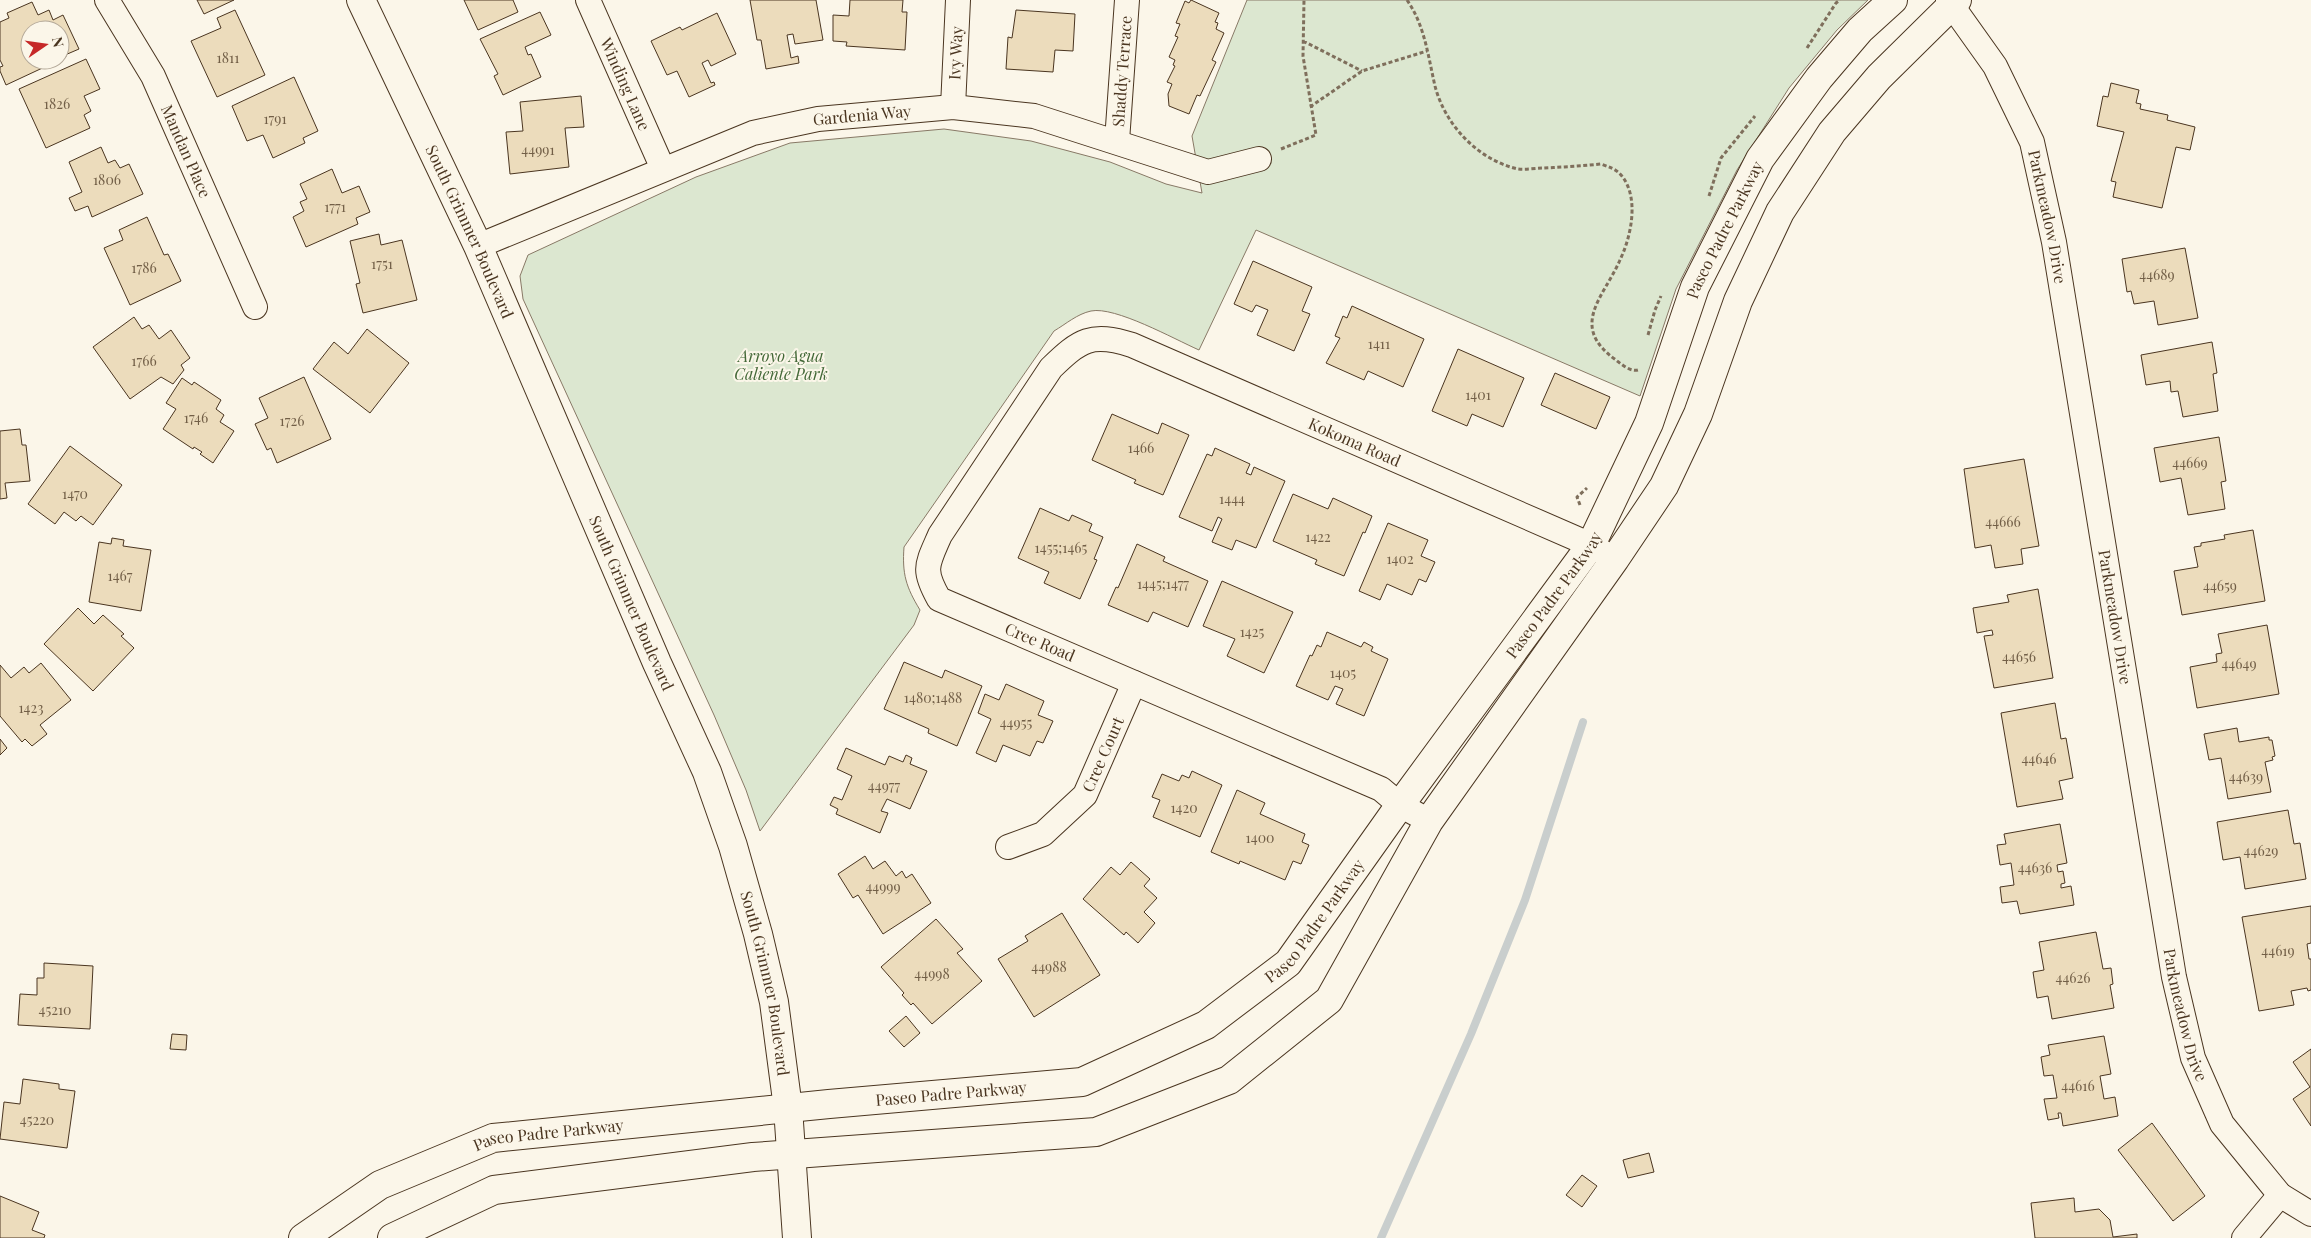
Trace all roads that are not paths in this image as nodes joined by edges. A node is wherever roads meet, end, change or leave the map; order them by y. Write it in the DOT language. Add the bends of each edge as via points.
graph roads {
  1 [pos="107,0"];
  2 [pos="361,0"];
  3 [pos="588,0"];
  4 [pos="958,0"];
  5 [pos="1127,0"];
  6 [pos="1893,0"];
  7 [pos="1952,1"];
  8 [pos="953,107"];
  9 [pos="1117,141"];
  10 [pos="1258,159"];
  11 [pos="663,168"];
  12 [pos="478,246"];
  13 [pos="255,307"];
  14 [pos="1091,339"];
  15 [pos="1591,545"];
  16 [pos="1615,560"];
  17 [pos="1134,683"];
  18 [pos="1400,805"];
  19 [pos="1429,821"];
  20 [pos="1008,847"];
  21 [pos="788,1108"];
  22 [pos="792,1153"];
  23 [pos="2280,1194"];
  24 [pos="2311,1214"];
  25 [pos="303,1238"];
  26 [pos="392,1238"];
  27 [pos="797,1238"];
  28 [pos="2244,1238"];
  1 -- 13 [label="street, Mandan Place" via="153,76"];
  2 -- 12 [label="main road, South Grimmer Boulevard"];
  3 -- 11 [label="street, Winding Lane"];
  4 -- 8 [label="street, Ivy Way"];
  5 -- 9 [label="street, Shaddy Terrace"];
  6 -- 15 [label="main road, Paseo Padre Parkway" via="1860,30 1819,78 1760,159 1695,287 1649,423"];
  7 -- 16 [label="main road, Paseo Padre Parkway" via="1832,132 1780,212 1738,301 1698,414 1664,486"];
  7 -- 23 [label="street, Parkmeadow Drive" via="1995,66 2032,142 2054,242 2174,976 2193,1058 2222,1124"];
  8 -- 9 [label="street, Gardenia Way" via="1034,116"];
  8 -- 11 [label="street, Gardenia Way" via="818,119 753,132"];
  9 -- 10 [label="street, Gardenia Way" via="1208,172"];
  11 -- 12 [label="street, Gardenia Way"];
  12 -- 21 [label="main road, South Grimmer Boulevard" via="707,772 733,846 758,934 774,1002"];
  14 -- 15 [label="street, Kokoma Road" via="1110,338 1132,345"];
  14 -- 17 [label="street, Cree Road" via="1072,348 1051,368 940,535 928,564 929,580 939,599"];
  15 -- 16 [label="street, Kokoma Road"];
  15 -- 18 [label="main road, Paseo Padre Parkway"];
  16 -- 19 [label="main road, Paseo Padre Parkway"];
  17 -- 18 [label="street, Cree Road" via="1381,789"];
  17 -- 20 [label="street, Cree Court" via="1085,795 1043,834"];
  18 -- 19 [label="street, Cree Road"];
  18 -- 21 [label="main road, Paseo Padre Parkway" via="1288,963 1206,1025 1082,1082"];
  19 -- 22 [label="main road, Paseo Padre Parkway" via="1329,1000 1229,1080 1096,1132"];
  21 -- 22 [label="main road, South Grimmer Boulevard"];
  21 -- 25 [label="main road, Paseo Padre Parkway" via="493,1138 380,1186"];
  22 -- 26 [label="main road, Paseo Padre Parkway" via="494,1190"];
  22 -- 27 [label="main road, South Grimmer Boulevard"];
  23 -- 24 [label="street, Parkmeadow Drive"];
  23 -- 28 [label="street"];
}
